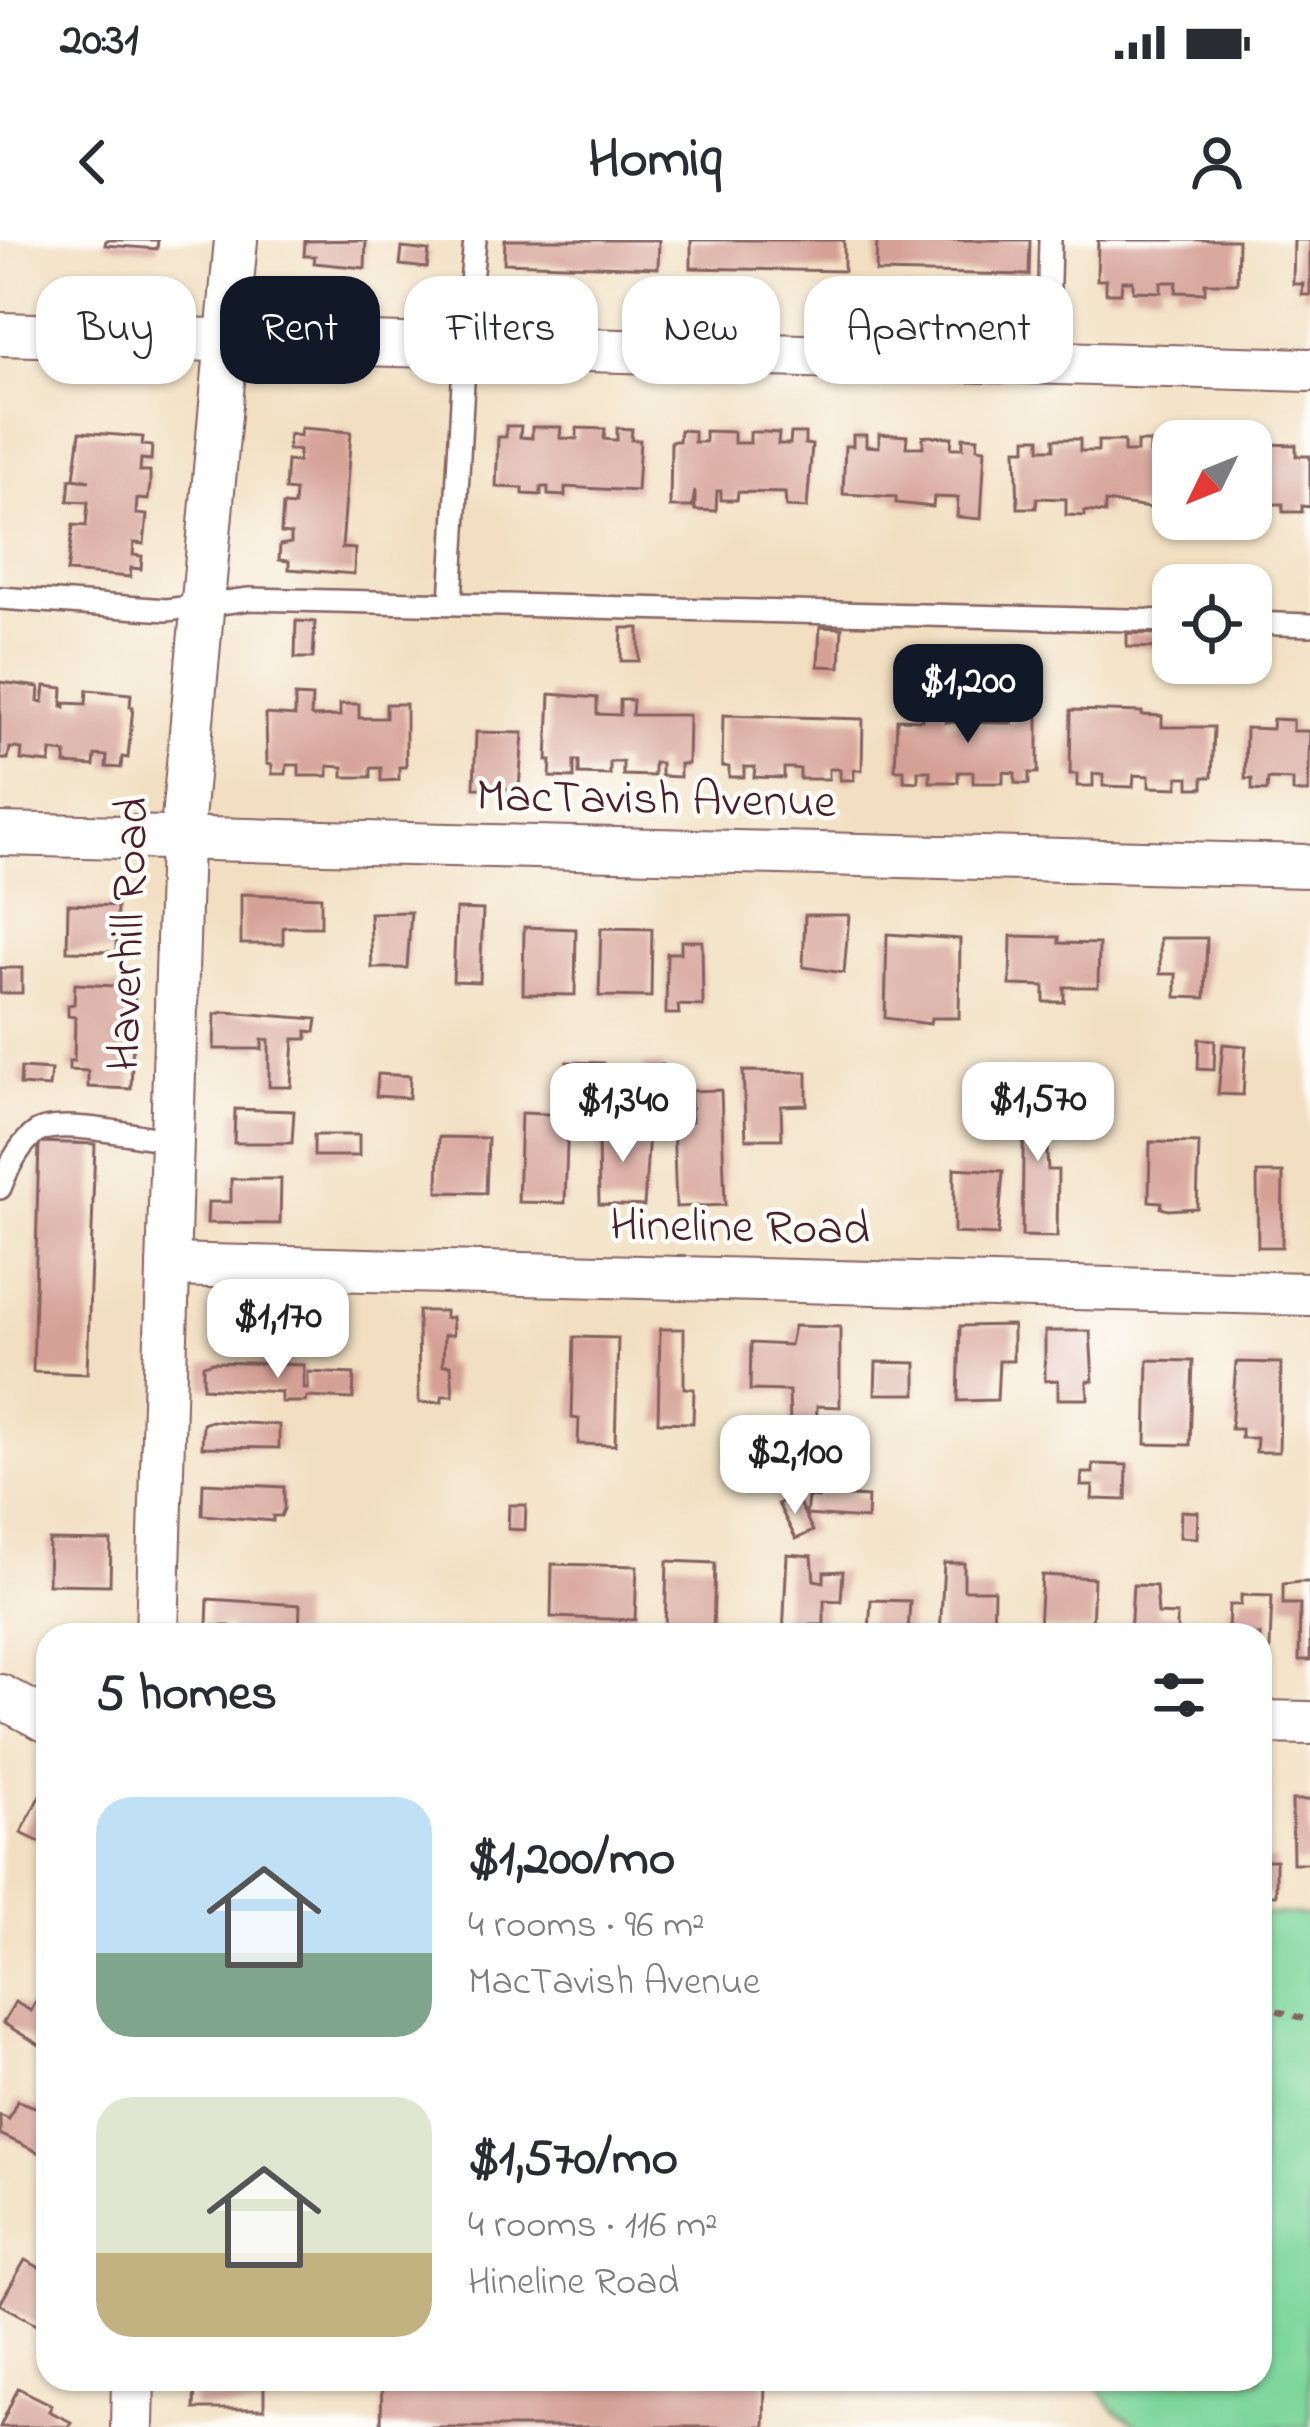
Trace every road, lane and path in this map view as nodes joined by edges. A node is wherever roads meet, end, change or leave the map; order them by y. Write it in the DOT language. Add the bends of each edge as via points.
graph roads {
  1 [pos="236,240"];
  2 [pos="475,240"];
  3 [pos="1050,240"];
  4 [pos="233,276"];
  5 [pos="471,276"];
  6 [pos="1049,276"];
  7 [pos="0,334"];
  8 [pos="220,340"];
  9 [pos="598,350"];
  10 [pos="804,356"];
  11 [pos="1073,364"];
  12 [pos="1310,370"];
  13 [pos="224,384"];
  14 [pos="462,384"];
  15 [pos="0,598"];
  16 [pos="451,602"];
  17 [pos="203,605"];
  18 [pos="1152,620"];
  19 [pos="1272,624"];
  20 [pos="1310,625"];
  21 [pos="0,834"];
  22 [pos="181,842"];
  23 [pos="1310,866"];
  24 [pos="172,1141"];
  25 [pos="0,1188"];
  26 [pos="168,1265"];
  27 [pos="1310,1294"];
  28 [pos="157,1623"];
  29 [pos="0,1696"];
  30 [pos="36,1715"];
  31 [pos="1272,1722"];
  32 [pos="1310,1723"];
  33 [pos="1272,2009"];
  34 [pos="1310,2021"];
  35 [pos="133,2391"];
  36 [pos="132,2427"];
  1 -- 4 [label="street, Haverhill Road"];
  2 -- 5 [label="lane"];
  3 -- 6 [label="lane"];
  7 -- 8 [label="street"];
  9 -- 10 [label="street"];
  11 -- 12 [label="street"];
  13 -- 17 [label="street, Haverhill Road"];
  14 -- 16 [label="lane"];
  15 -- 17 [label="lane" via="166,610"];
  16 -- 17 [label="lane"];
  16 -- 18 [label="lane"];
  17 -- 22 [label="street, Haverhill Road"];
  19 -- 20 [label="lane"];
  21 -- 22 [label="street, MacTavish Avenue"];
  22 -- 23 [label="street, MacTavish Avenue"];
  22 -- 24 [label="street, Haverhill Road"];
  24 -- 25 [label="lane" via="39,1130"];
  24 -- 26 [label="street, Haverhill Road"];
  26 -- 27 [label="street, Hineline Road"];
  26 -- 28 [label="street, Haverhill Road"];
  29 -- 30 [label="street"];
  31 -- 32 [label="street"];
  33 -- 34 [label="path"];
  35 -- 36 [label="street"];
}
